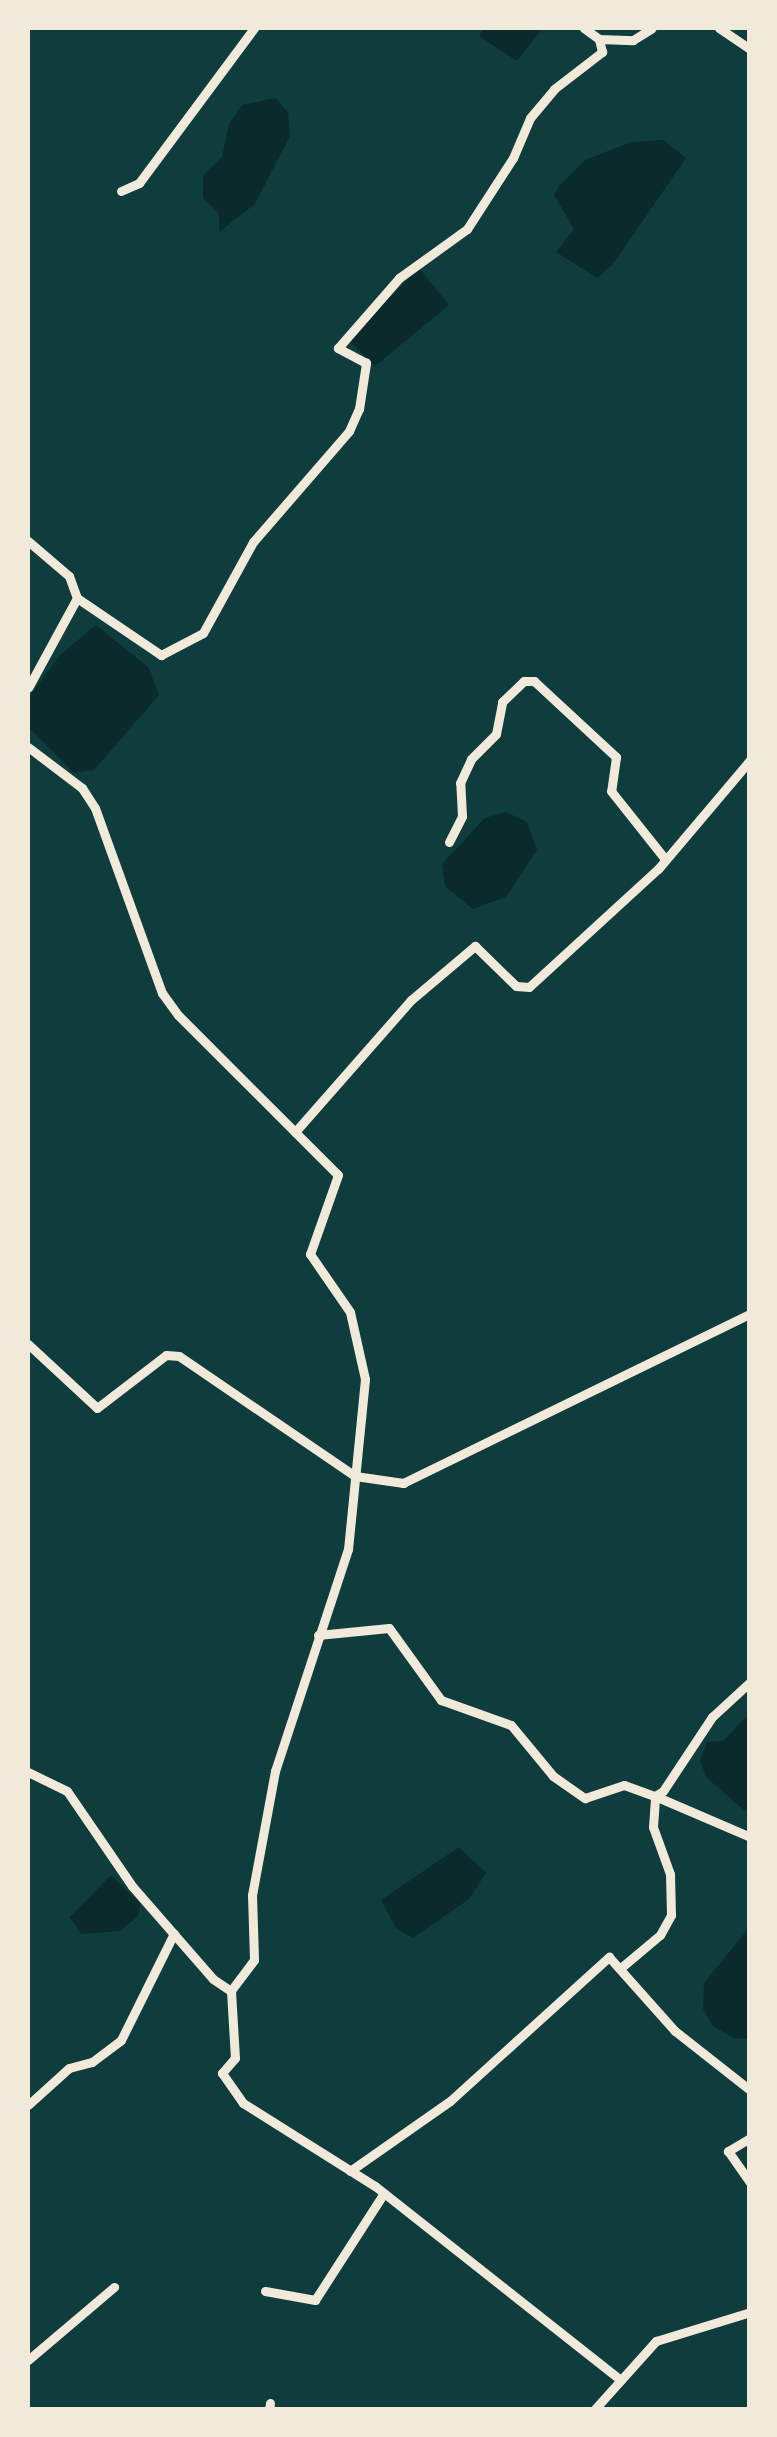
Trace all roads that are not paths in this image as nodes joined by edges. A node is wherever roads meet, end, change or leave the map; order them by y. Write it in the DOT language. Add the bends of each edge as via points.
graph roads {
  1 [pos="254,28"];
  2 [pos="584,28"];
  3 [pos="652,28"];
  4 [pos="719,28"];
  5 [pos="599,38"];
  6 [pos="750,48"];
  7 [pos="120,190"];
  8 [pos="28,541"];
  9 [pos="76,598"];
  10 [pos="28,688"];
  11 [pos="28,747"];
  12 [pos="750,760"];
  13 [pos="449,842"];
  14 [pos="665,860"];
  15 [pos="295,1132"];
  16 [pos="750,1314"];
  17 [pos="28,1344"];
  18 [pos="355,1476"];
  19 [pos="318,1635"];
  20 [pos="750,1682"];
  21 [pos="28,1772"];
  22 [pos="655,1796"];
  23 [pos="750,1837"];
  24 [pos="174,1934"];
  25 [pos="624,1966"];
  26 [pos="232,1991"];
  27 [pos="750,2090"];
  28 [pos="28,2105"];
  29 [pos="750,2138"];
  30 [pos="350,2171"];
  31 [pos="750,2183"];
  32 [pos="384,2193"];
  33 [pos="114,2287"];
  34 [pos="265,2291"];
  35 [pos="750,2312"];
  36 [pos="28,2360"];
  37 [pos="621,2380"];
  38 [pos="594,2410"];
  1 -- 7 [label="street" via="139,183"];
  2 -- 5 [label="street"];
  3 -- 5 [label="street" via="634,40"];
  4 -- 6 [label="street"];
  5 -- 9 [label="street" via="602,52 554,89 530,118 467,229 399,278 338,348 366,363 360,409 254,542 203,633 162,655"];
  8 -- 9 [label="street" via="69,576"];
  9 -- 10 [label="street"];
  11 -- 15 [label="street" via="82,788 95,808 162,993"];
  12 -- 14 [label="street"];
  13 -- 14 [label="street" via="462,816 460,783 471,759 496,734 502,702 524,680 534,680 616,757 611,791"];
  14 -- 15 [label="street" via="529,987 516,986 475,946 411,1000"];
  15 -- 18 [label="street" via="338,1175 310,1254 350,1312 366,1378"];
  16 -- 18 [label="street" via="404,1483"];
  17 -- 18 [label="street" via="97,1408 166,1355 179,1356"];
  18 -- 19 [label="street" via="348,1549"];
  19 -- 22 [label="street" via="389,1628 441,1700 511,1725 574,1794 601,1796 624,1785"];
  19 -- 26 [label="street" via="275,1771 252,1896 254,1960"];
  20 -- 22 [label="street" via="712,1717 672,1782"];
  21 -- 24 [label="street" via="68,1791 132,1886"];
  22 -- 23 [label="street"];
  22 -- 25 [label="street" via="653,1826 670,1874 671,1915 660,1936"];
  24 -- 26 [label="street"];
  24 -- 28 [label="street" via="122,2040 92,2062 69,2068"];
  25 -- 27 [label="street" via="674,2030"];
  25 -- 30 [label="street" via="609,1957 601,1962 450,2102"];
  26 -- 30 [label="street" via="235,2058 222,2073 243,2102"];
  29 -- 31 [label="street" via="728,2152"];
  30 -- 32 [label="street"];
  32 -- 34 [label="street" via="315,2300"];
  32 -- 37 [label="street"];
  33 -- 36 [label="street"];
  35 -- 37 [label="street" via="656,2341"];
  37 -- 38 [label="street"];
}
